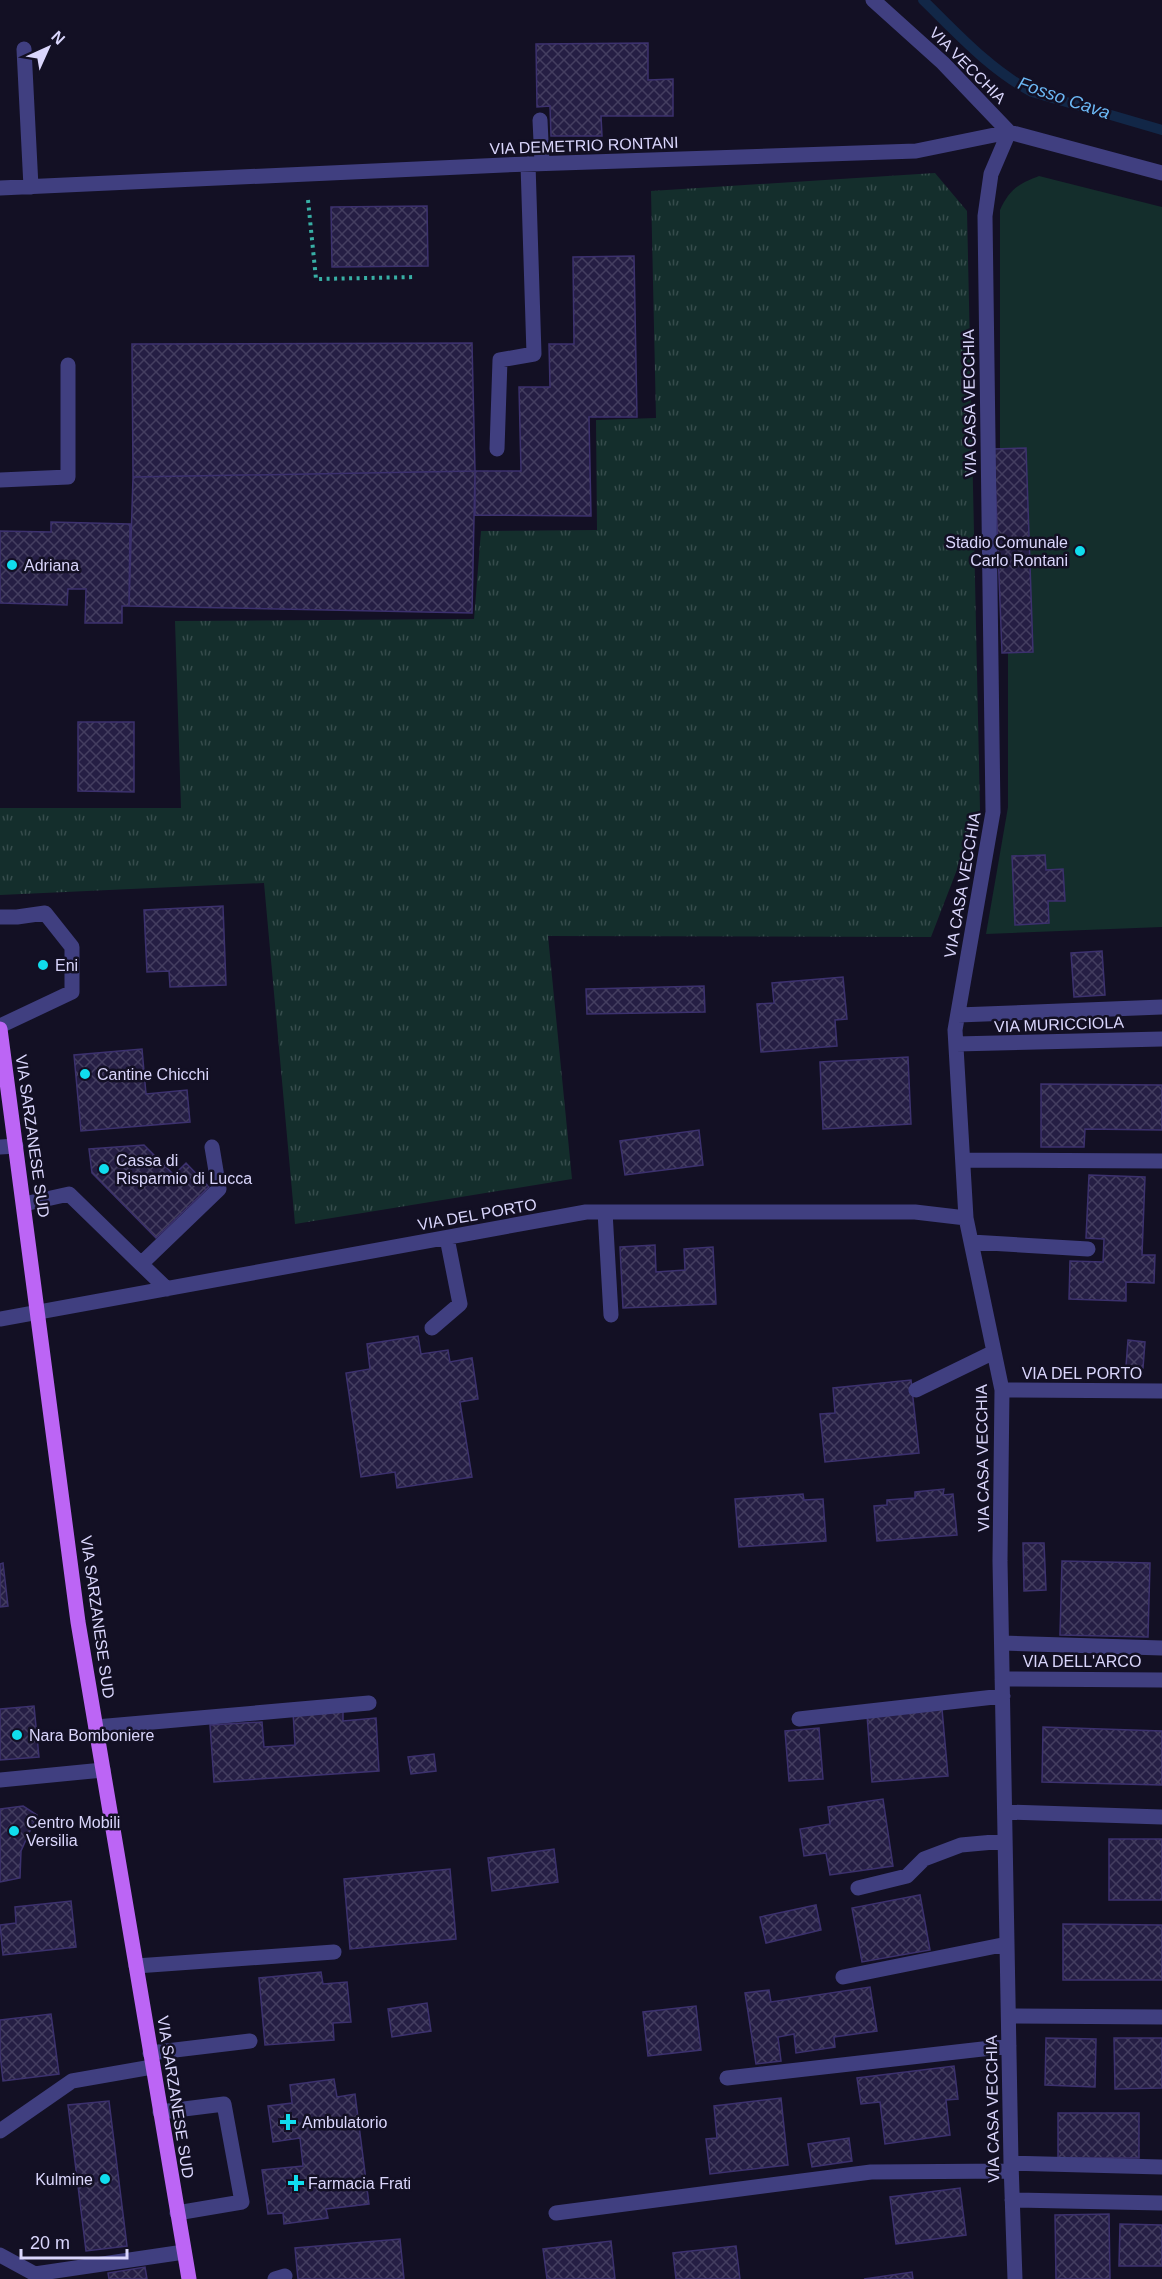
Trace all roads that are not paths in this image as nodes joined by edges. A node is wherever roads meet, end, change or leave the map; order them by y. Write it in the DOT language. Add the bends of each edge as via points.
graph roads {
  1 [pos="873,0"];
  2 [pos="24,50"];
  3 [pos="540,120"];
  4 [pos="1009,132"];
  5 [pos="535,164"];
  6 [pos="1162,173"];
  7 [pos="31,187"];
  8 [pos="0,188"];
  9 [pos="68,365"];
  10 [pos="497,448"];
  11 [pos="0,480"];
  12 [pos="0,916"];
  13 [pos="1162,1007"];
  14 [pos="958,1015"];
  15 [pos="0,1027"];
  16 [pos="1162,1039"];
  17 [pos="956,1044"];
  18 [pos="3,1073"];
  19 [pos="16,1146"];
  20 [pos="0,1147"];
  21 [pos="212,1147"];
  22 [pos="963,1160"];
  23 [pos="1162,1161"];
  24 [pos="24,1204"];
  25 [pos="605,1212"];
  26 [pos="966,1218"];
  27 [pos="447,1238"];
  28 [pos="971,1242"];
  29 [pos="1088,1249"];
  30 [pos="141,1264"];
  31 [pos="167,1289"];
  32 [pos="39,1312"];
  33 [pos="611,1315"];
  34 [pos="0,1318"];
  35 [pos="432,1328"];
  36 [pos="994,1352"];
  37 [pos="916,1390"];
  38 [pos="1002,1390"];
  39 [pos="1162,1391"];
  40 [pos="1002,1643"];
  41 [pos="1162,1648"];
  42 [pos="1002,1679"];
  43 [pos="1162,1680"];
  44 [pos="1003,1696"];
  45 [pos="369,1702"];
  46 [pos="799,1719"];
  47 [pos="96,1727"];
  48 [pos="103,1770"];
  49 [pos="0,1779"];
  50 [pos="1005,1812"];
  51 [pos="1162,1817"];
  52 [pos="1005,1841"];
  53 [pos="858,1888"];
  54 [pos="1007,1944"];
  55 [pos="334,1952"];
  56 [pos="136,1966"];
  57 [pos="843,1977"];
  58 [pos="1008,2016"];
  59 [pos="1162,2017"];
  60 [pos="250,2041"];
  61 [pos="1009,2046"];
  62 [pos="151,2060"];
  63 [pos="727,2078"];
  64 [pos="160,2112"];
  65 [pos="0,2131"];
  66 [pos="1011,2167"];
  67 [pos="1162,2167"];
  68 [pos="1012,2200"];
  69 [pos="1162,2203"];
  70 [pos="177,2213"];
  71 [pos="556,2213"];
  72 [pos="184,2252"];
  73 [pos="0,2255"];
  74 [pos="189,2279"];
  75 [pos="1015,2279"];
  1 -- 4 [label="street, VIA VECCHIA" via="943,63"];
  2 -- 7 [label="street"];
  3 -- 5 [label="street"];
  4 -- 5 [label="street, VIA DEMETRIO RONTANI" via="916,151"];
  4 -- 6 [label="street, VIA DEMETRIO RONTANI"];
  4 -- 14 [label="street, VIA CASA VECCHIA" via="991,174 985,216 993,812"];
  5 -- 7 [label="street, VIA DEMETRIO RONTANI"];
  5 -- 10 [label="street" via="534,354 500,360"];
  7 -- 8 [label="street, VIA DEMETRIO RONTANI"];
  9 -- 11 [label="street" via="68,477"];
  12 -- 15 [label="street" via="45,913 72,947 72,992"];
  13 -- 14 [label="street"];
  14 -- 17 [label="street, VIA CASA VECCHIA"];
  15 -- 18 [label="main road, VIA SARZANESE SUD"];
  16 -- 17 [label="street, VIA MURICCIOLA"];
  17 -- 22 [label="street, VIA CASA VECCHIA"];
  18 -- 19 [label="main road, VIA SARZANESE SUD"];
  19 -- 20 [label="street"];
  19 -- 24 [label="main road, VIA SARZANESE SUD"];
  21 -- 30 [label="street" via="219,1189"];
  22 -- 23 [label="street"];
  22 -- 26 [label="street, VIA CASA VECCHIA"];
  24 -- 30 [label="street" via="69,1194"];
  24 -- 32 [label="main road, VIA SARZANESE SUD"];
  25 -- 26 [label="street, VIA DEL PORTO" via="915,1212"];
  25 -- 27 [label="street, VIA DEL PORTO" via="586,1212"];
  25 -- 33 [label="street"];
  26 -- 28 [label="street, VIA CASA VECCHIA"];
  27 -- 31 [label="street, VIA DEL PORTO"];
  27 -- 35 [label="street" via="460,1304"];
  28 -- 29 [label="street"];
  28 -- 36 [label="street, VIA CASA VECCHIA"];
  30 -- 31 [label="street"];
  31 -- 32 [label="street, VIA DEL PORTO"];
  32 -- 34 [label="street, VIA DEL PORTO"];
  32 -- 47 [label="main road, VIA SARZANESE SUD" via="78,1622"];
  36 -- 37 [label="street"];
  36 -- 38 [label="street, VIA CASA VECCHIA"];
  38 -- 39 [label="street, VIA DEL PORTO"];
  38 -- 40 [label="street, VIA CASA VECCHIA"];
  40 -- 41 [label="street"];
  40 -- 42 [label="street, VIA CASA VECCHIA"];
  42 -- 43 [label="street, VIA DELL'ARCO"];
  42 -- 44 [label="street, VIA CASA VECCHIA"];
  44 -- 46 [label="street"];
  44 -- 50 [label="street, VIA CASA VECCHIA"];
  45 -- 47 [label="street"];
  47 -- 48 [label="main road, VIA SARZANESE SUD"];
  48 -- 49 [label="street"];
  48 -- 56 [label="main road, VIA SARZANESE SUD"];
  50 -- 51 [label="street"];
  50 -- 52 [label="street, VIA CASA VECCHIA"];
  52 -- 53 [label="street" via="961,1845 924,1859 907,1876"];
  52 -- 54 [label="street, VIA CASA VECCHIA"];
  54 -- 57 [label="street"];
  54 -- 58 [label="street, VIA CASA VECCHIA"];
  55 -- 56 [label="street"];
  56 -- 62 [label="main road, VIA SARZANESE SUD"];
  58 -- 59 [label="street, VIA CASA VECCHIA"];
  58 -- 61 [label="street, VIA CASA VECCHIA"];
  60 -- 62 [label="street"];
  61 -- 63 [label="street"];
  61 -- 66 [label="street, VIA CASA VECCHIA"];
  62 -- 64 [label="main road, VIA SARZANESE SUD"];
  62 -- 65 [label="street" via="72,2081"];
  64 -- 70 [label="main road, VIA SARZANESE SUD"];
  64 -- 70 [label="street" via="224,2104 242,2202"];
  66 -- 67 [label="street"];
  66 -- 68 [label="street, VIA CASA VECCHIA"];
  66 -- 71 [label="street" via="871,2172"];
  68 -- 69 [label="street, VIA CASA VECCHIA"];
  68 -- 75 [label="street, VIA CASA VECCHIA"];
  70 -- 72 [label="main road, VIA SARZANESE SUD"];
  72 -- 73 [label="street" via="35,2274"];
  72 -- 74 [label="main road, VIA SARZANESE SUD"];
}
